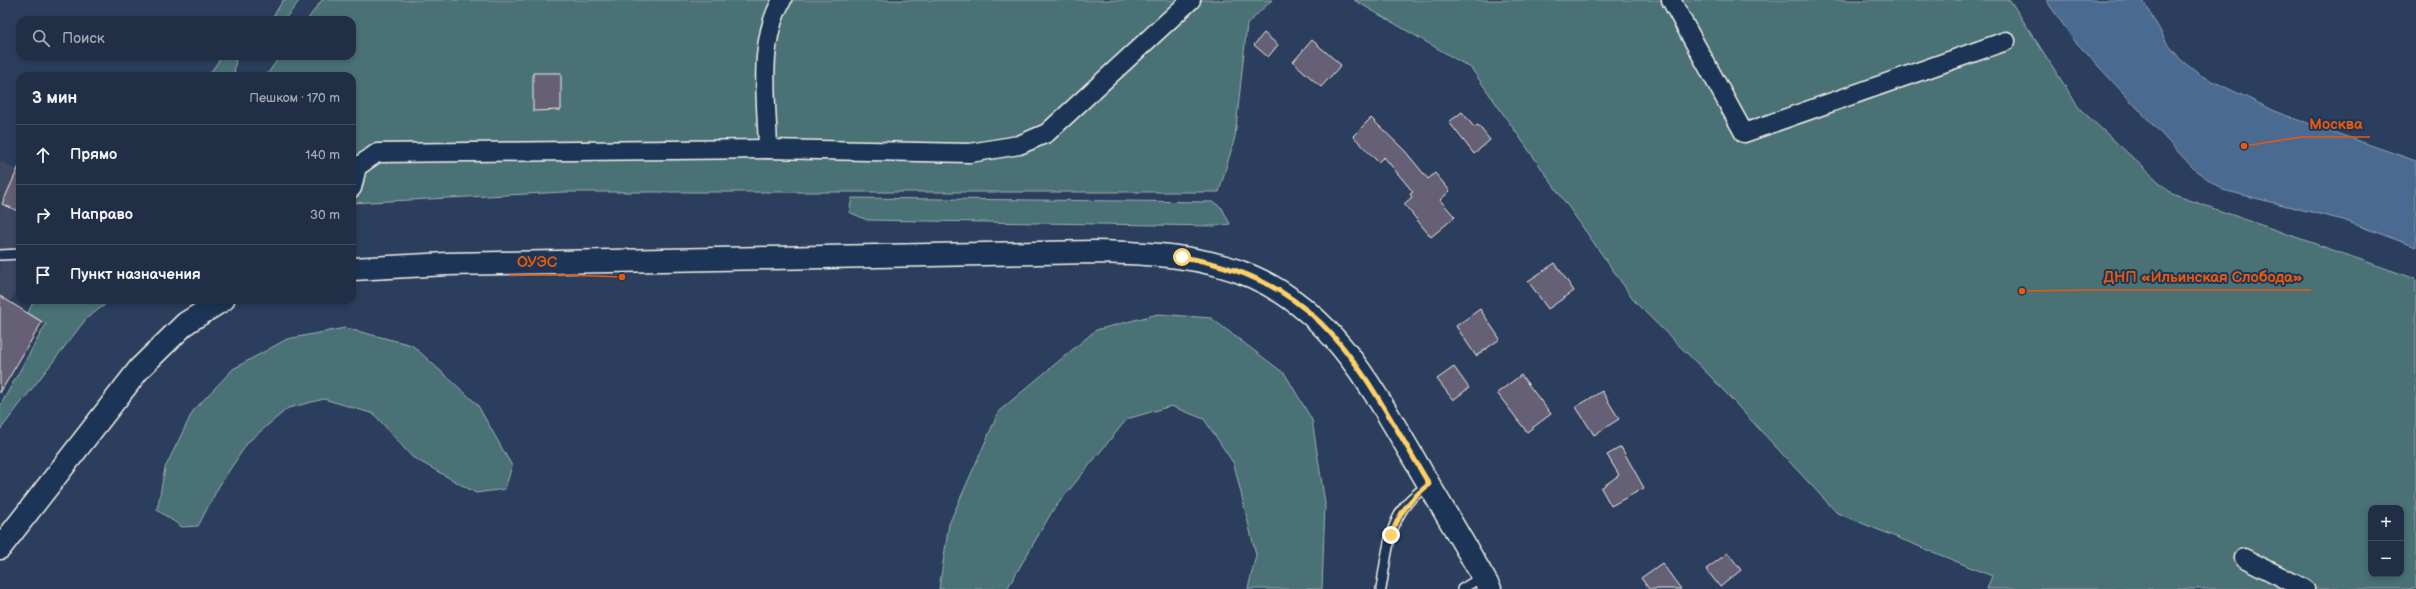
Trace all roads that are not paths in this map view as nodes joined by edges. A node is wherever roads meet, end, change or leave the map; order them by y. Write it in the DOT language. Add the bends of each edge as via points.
graph roads {
  1 [pos="782,0"];
  2 [pos="1191,0"];
  3 [pos="1671,0"];
  4 [pos="2006,41"];
  5 [pos="768,149"];
  6 [pos="356,170"];
  7 [pos="16,254"];
  8 [pos="0,255"];
  9 [pos="356,269"];
  10 [pos="217,304"];
  11 [pos="1429,484"];
  12 [pos="0,548"];
  13 [pos="2244,558"];
  14 [pos="1487,582"];
  15 [pos="1381,589"];
  16 [pos="1462,589"];
  17 [pos="2305,589"];
  1 -- 5 [label="street" via="769,30 766,53"];
  2 -- 5 [label="street" via="1047,133 1019,145 970,152"];
  3 -- 4 [label="street" via="1744,133"];
  5 -- 6 [label="street" via="377,153 357,166"];
  7 -- 8 [label="lane"];
  9 -- 11 [label="main road" via="446,264 955,254 1131,253 1194,259 1261,280 1289,296 1319,320 1338,340 1359,369"];
  10 -- 12 [label="main road" via="186,323 140,368"];
  11 -- 14 [label="main road"];
  11 -- 15 [label="lane" via="1408,502 1398,518 1391,535"];
  13 -- 17 [label="street"];
  14 -- 16 [label="lane"];
}
